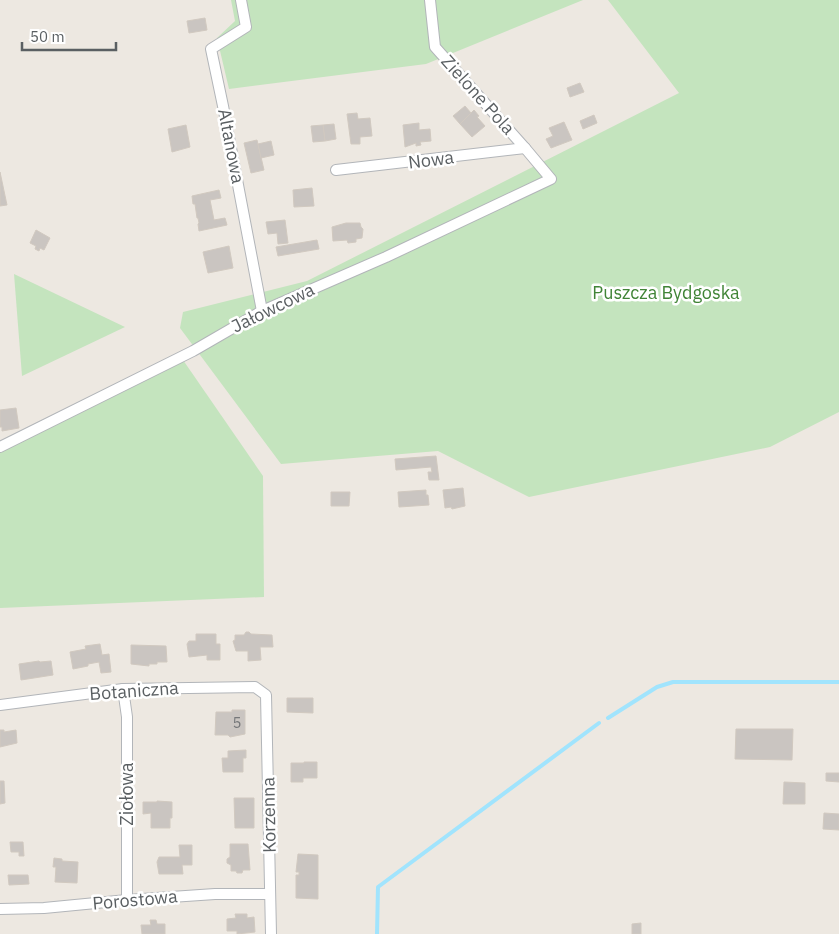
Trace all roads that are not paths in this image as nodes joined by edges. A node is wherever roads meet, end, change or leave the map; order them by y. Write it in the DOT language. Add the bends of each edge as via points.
graph roads {
  1 [pos="241,0"];
  2 [pos="430,0"];
  3 [pos="525,148"];
  4 [pos="336,170"];
  5 [pos="551,179"];
  6 [pos="262,311"];
  7 [pos="0,447"];
  8 [pos="123,689"];
  9 [pos="266,695"];
  10 [pos="0,705"];
  11 [pos="270,894"];
  12 [pos="127,900"];
  13 [pos="0,909"];
  14 [pos="271,934"];
  1 -- 6 [label="street, Altanowa" via="246,26 211,49"];
  2 -- 3 [label="street, Zielone Pola" via="436,47"];
  3 -- 4 [label="street, Nowa"];
  3 -- 5 [label="street, Zielone Pola"];
  5 -- 6 [label="street, Jałowcowa"];
  6 -- 7 [label="street, Jałowcowa" via="192,351"];
  8 -- 9 [label="street, Botaniczna" via="255,686"];
  8 -- 10 [label="street, Botaniczna"];
  8 -- 12 [label="street, Ziołowa" via="127,717"];
  9 -- 11 [label="street, Korzenna"];
  11 -- 12 [label="street, Porostowa"];
  11 -- 14 [label="street, Korzenna"];
  12 -- 13 [label="street, Porostowa"];
}
